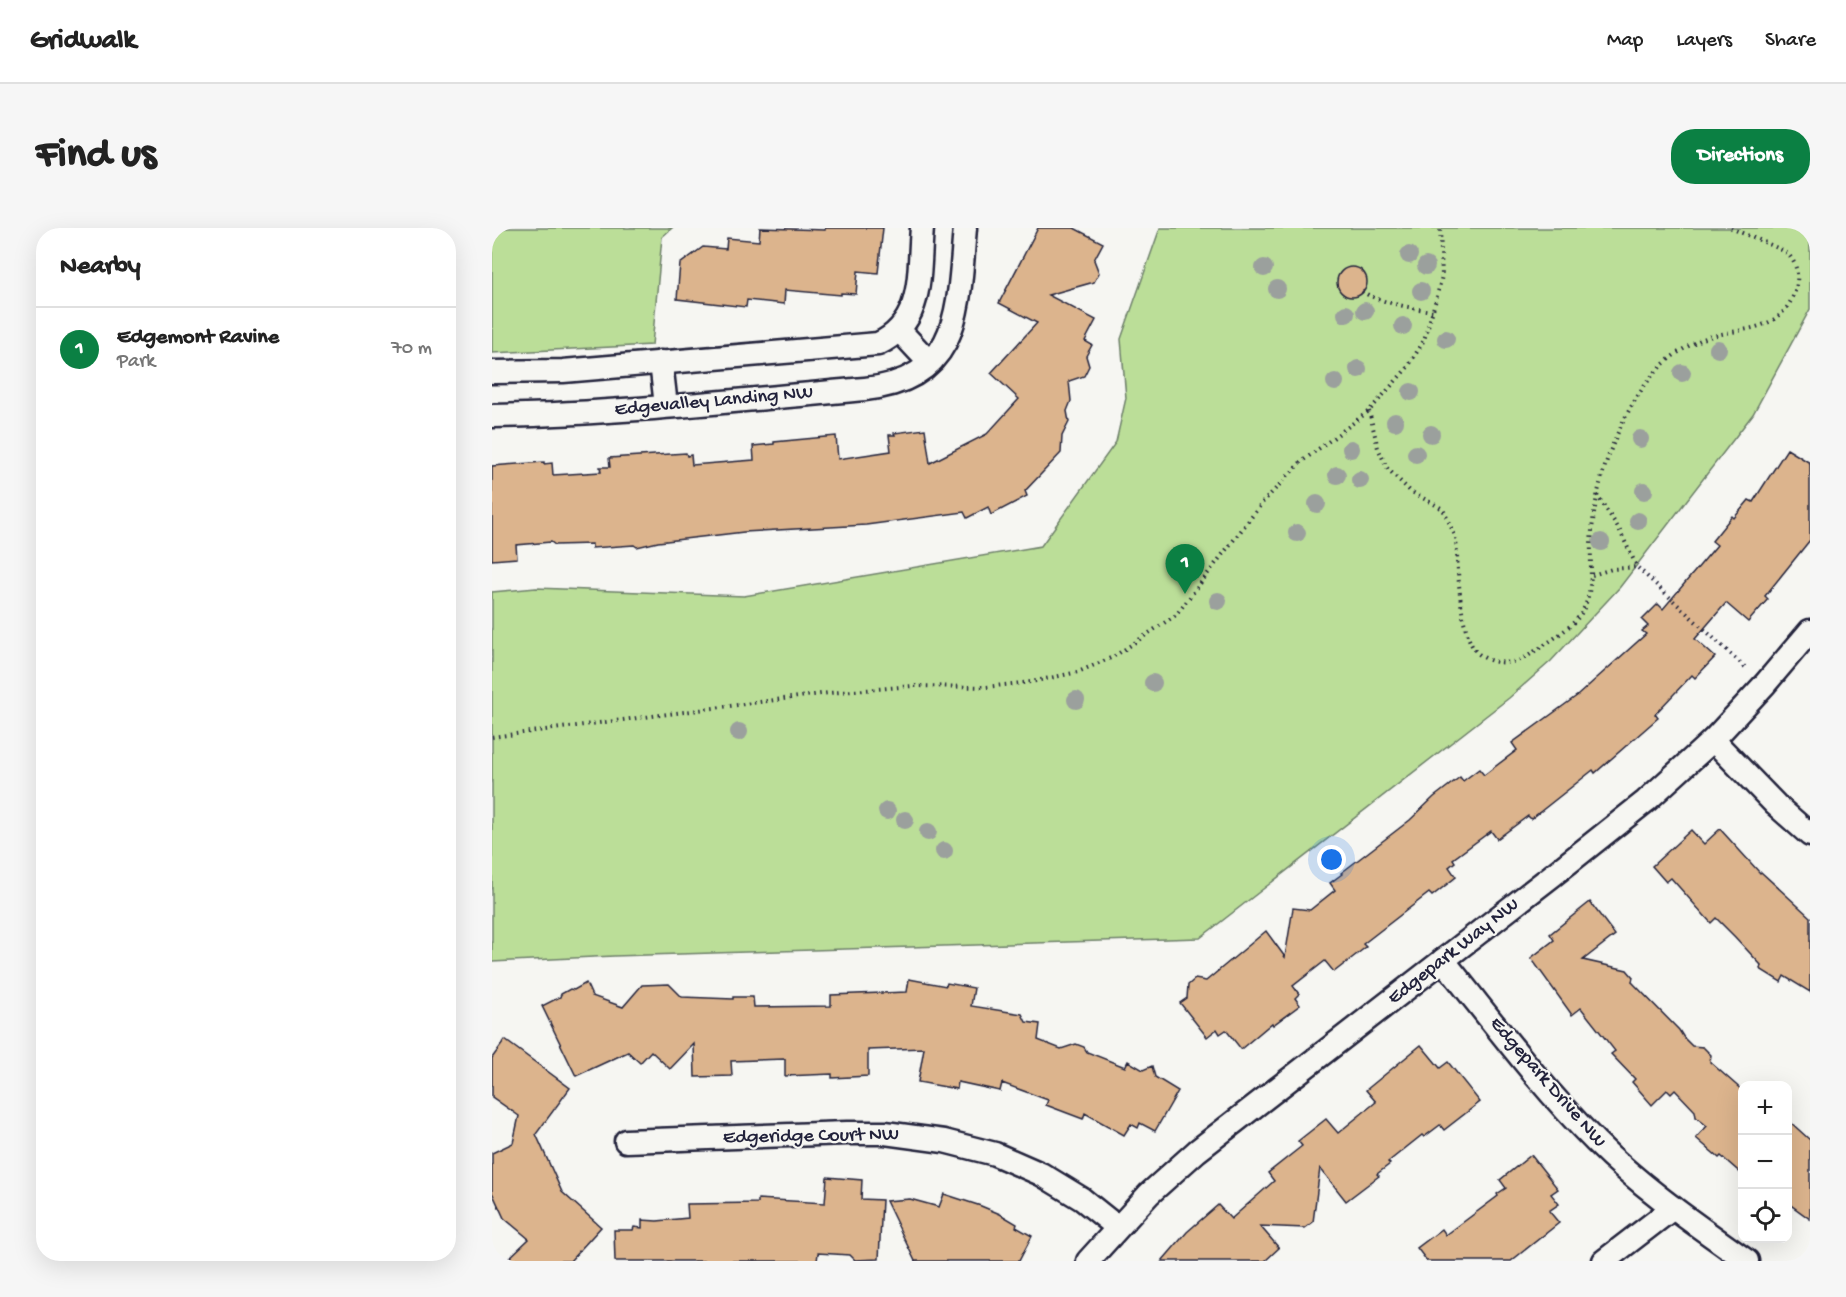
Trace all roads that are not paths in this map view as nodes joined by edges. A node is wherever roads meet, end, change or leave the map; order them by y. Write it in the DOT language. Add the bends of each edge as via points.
graph roads {
  1 [pos="922,228"];
  2 [pos="965,228"];
  3 [pos="900,331"];
  4 [pos="661,362"];
  5 [pos="929,362"];
  6 [pos="492,372"];
  7 [pos="666,406"];
  8 [pos="492,416"];
  9 [pos="1810,631"];
  10 [pos="1713,740"];
  11 [pos="1810,835"];
  12 [pos="1443,960"];
  13 [pos="626,1141"];
  14 [pos="1673,1208"];
  15 [pos="1117,1227"];
  16 [pos="1088,1261"];
  17 [pos="1604,1261"];
  18 [pos="1747,1261"];
  1 -- 3 [label="street" via="916,296"];
  2 -- 5 [label="street, Edgevalley Landing NW" via="958,309 946,344"];
  3 -- 4 [label="street" via="878,344"];
  3 -- 5 [label="street"];
  4 -- 6 [label="street" via="563,371"];
  4 -- 7 [label="street"];
  5 -- 7 [label="street, Edgevalley Landing NW" via="917,374 885,387"];
  7 -- 8 [label="street, Edgevalley Landing NW" via="563,415"];
  9 -- 10 [label="street, Edgepark Way NW"];
  10 -- 11 [label="street"];
  10 -- 12 [label="street, Edgepark Way NW" via="1646,801"];
  12 -- 14 [label="street, Edgepark Drive NW" via="1556,1100 1631,1175"];
  12 -- 15 [label="street, Edgepark Way NW" via="1197,1151"];
  13 -- 15 [label="street, Edgeridge Court NW" via="847,1133 885,1133 944,1141 995,1154 1041,1173"];
  14 -- 17 [label="street"];
  14 -- 18 [label="street, Edgepark Drive NW"];
  15 -- 16 [label="street, Edgepark Way NW"];
}
